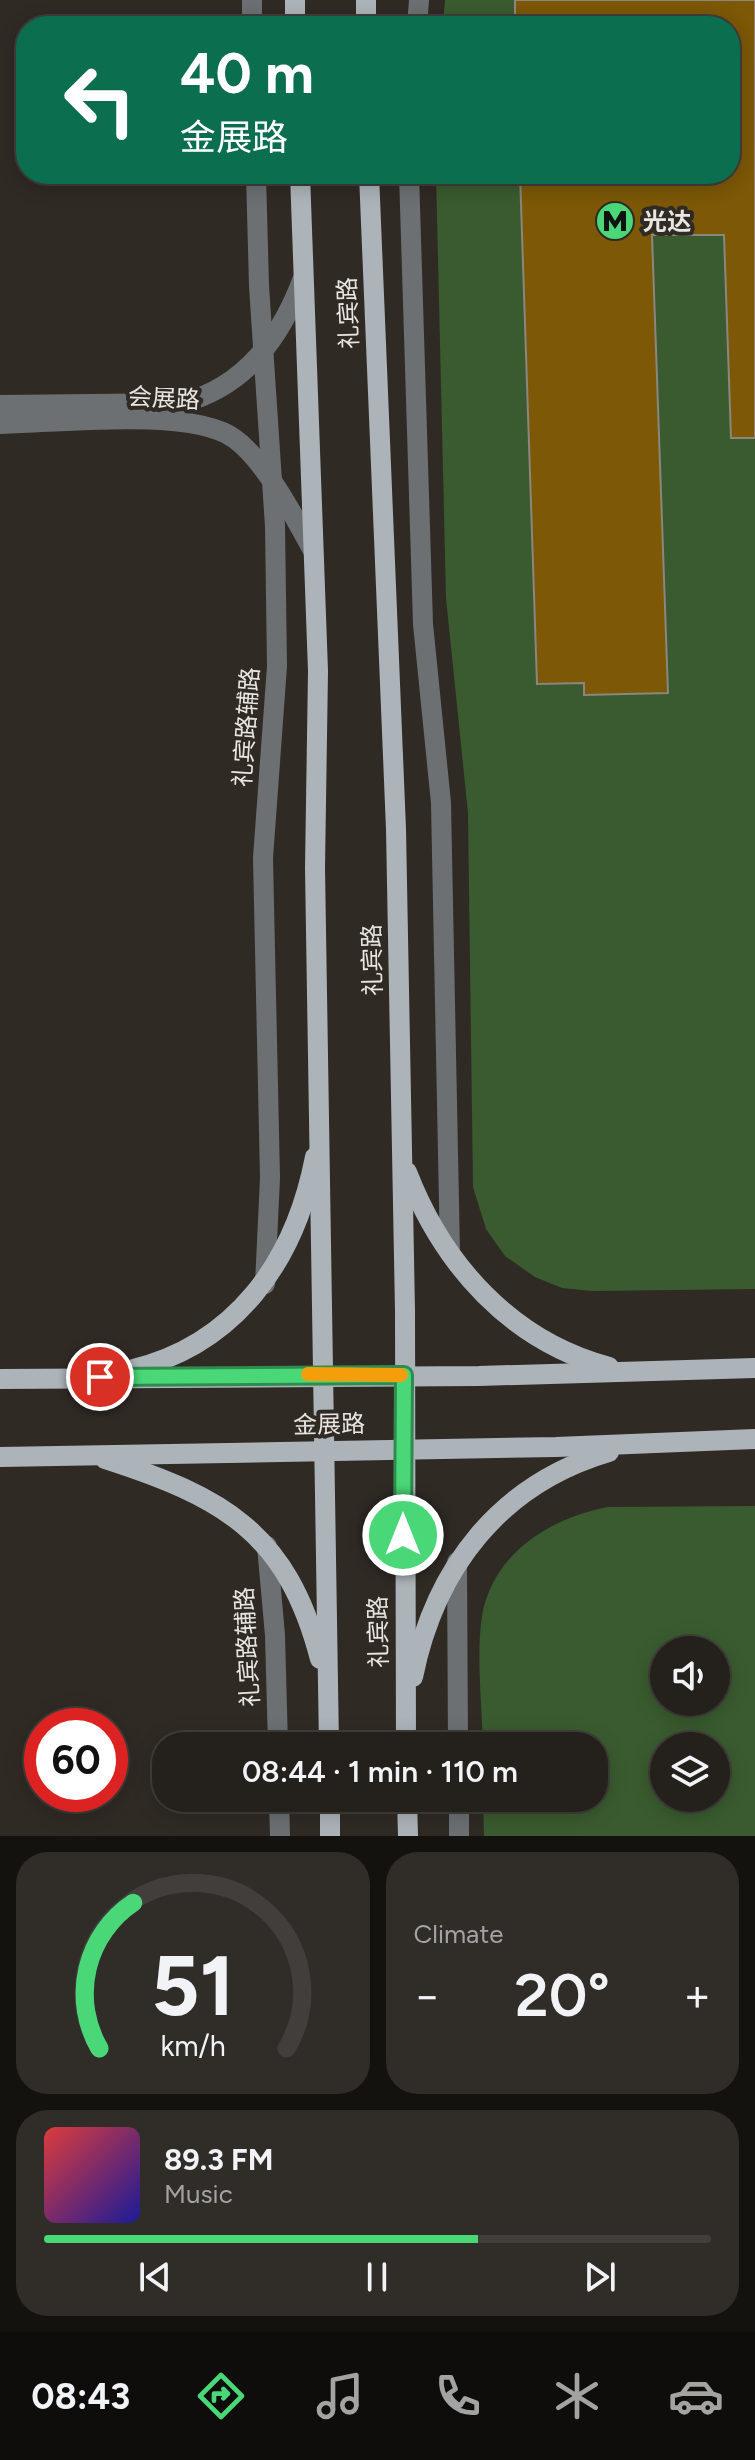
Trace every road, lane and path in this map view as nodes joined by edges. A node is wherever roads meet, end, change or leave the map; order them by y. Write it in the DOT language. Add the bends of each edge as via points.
graph roads {
  1 [pos="256,184"];
  2 [pos="300,184"];
  3 [pos="369,184"];
  4 [pos="409,184"];
  5 [pos="303,278"];
  6 [pos="263,352"];
  7 [pos="0,405"];
  8 [pos="0,424"];
  9 [pos="272,485"];
  10 [pos="312,549"];
  11 [pos="321,1126"];
  12 [pos="402,1158"];
  13 [pos="450,1253"];
  14 [pos="265,1284"];
  15 [pos="755,1368"];
  16 [pos="629,1372"];
  17 [pos="324,1374"];
  18 [pos="404,1375"];
  19 [pos="100,1377"];
  20 [pos="0,1379"];
  21 [pos="755,1439"];
  22 [pos="636,1444"];
  23 [pos="403,1449"];
  24 [pos="324,1450"];
  25 [pos="90,1455"];
  26 [pos="0,1457"];
  27 [pos="267,1546"];
  28 [pos="457,1562"];
  29 [pos="327,1687"];
  30 [pos="406,1713"];
  31 [pos="278,1732"];
  32 [pos="329,1732"];
  33 [pos="406,1732"];
  34 [pos="458,1732"];
  35 [pos="279,1812"];
  36 [pos="330,1812"];
  37 [pos="407,1812"];
  38 [pos="459,1812"];
  39 [pos="280,1836"];
  40 [pos="330,1836"];
  41 [pos="408,1836"];
  42 [pos="459,1836"];
  1 -- 6 [label="street, 礼宾路辅路"];
  2 -- 5 [label="main road, 礼宾路"];
  3 -- 12 [label="main road, 礼宾路" via="396,829"];
  4 -- 13 [label="street" via="423,624 441,803"];
  5 -- 6 [label="street, 会展路" via="289,314"];
  5 -- 10 [label="main road, 礼宾路"];
  6 -- 7 [label="street, 会展路" via="231,383 183,403"];
  6 -- 9 [label="street, 礼宾路辅路"];
  8 -- 9 [label="street, 会展路" via="198,422 234,438"];
  9 -- 10 [label="street, 会展路"];
  9 -- 14 [label="street, 礼宾路辅路" via="277,666 263,858 270,1178"];
  10 -- 11 [label="main road, 礼宾路" via="318,671 315,868"];
  11 -- 14 [label="main road" via="300,1209"];
  11 -- 17 [label="main road, 礼宾路"];
  12 -- 13 [label="main road" via="418,1201"];
  12 -- 18 [label="main road, 礼宾路"];
  13 -- 16 [label="main road" via="486,1300 522,1324 589,1361"];
  14 -- 19 [label="main road" via="241,1311 184,1351"];
  15 -- 16 [label="main road, 金展路"];
  16 -- 18 [label="main road, 金展路"];
  17 -- 18 [label="main road, 金展路"];
  17 -- 19 [label="main road, 金展路"];
  17 -- 24 [label="main road, 礼宾路"];
  18 -- 23 [label="main road, 礼宾路"];
  19 -- 20 [label="main road, 金展路"];
  21 -- 22 [label="main road, 金展路"];
  22 -- 23 [label="main road, 金展路"];
  22 -- 28 [label="main road" via="553,1474 510,1503"];
  23 -- 24 [label="main road, 金展路"];
  23 -- 30 [label="main road, 礼宾路"];
  24 -- 25 [label="main road, 金展路"];
  24 -- 29 [label="main road, 礼宾路"];
  25 -- 26 [label="main road, 金展路"];
  25 -- 27 [label="main road" via="188,1490 248,1526"];
  27 -- 29 [label="main road" via="299,1599"];
  27 -- 31 [label="street, 礼宾路辅路"];
  28 -- 30 [label="main road" via="431,1613"];
  28 -- 34 [label="street"];
  29 -- 32 [label="main road, 礼宾路"];
  30 -- 33 [label="main road, 礼宾路"];
  35 -- 39 [label="street"];
  36 -- 40 [label="main road"];
  37 -- 41 [label="main road"];
  38 -- 42 [label="street"];
}
